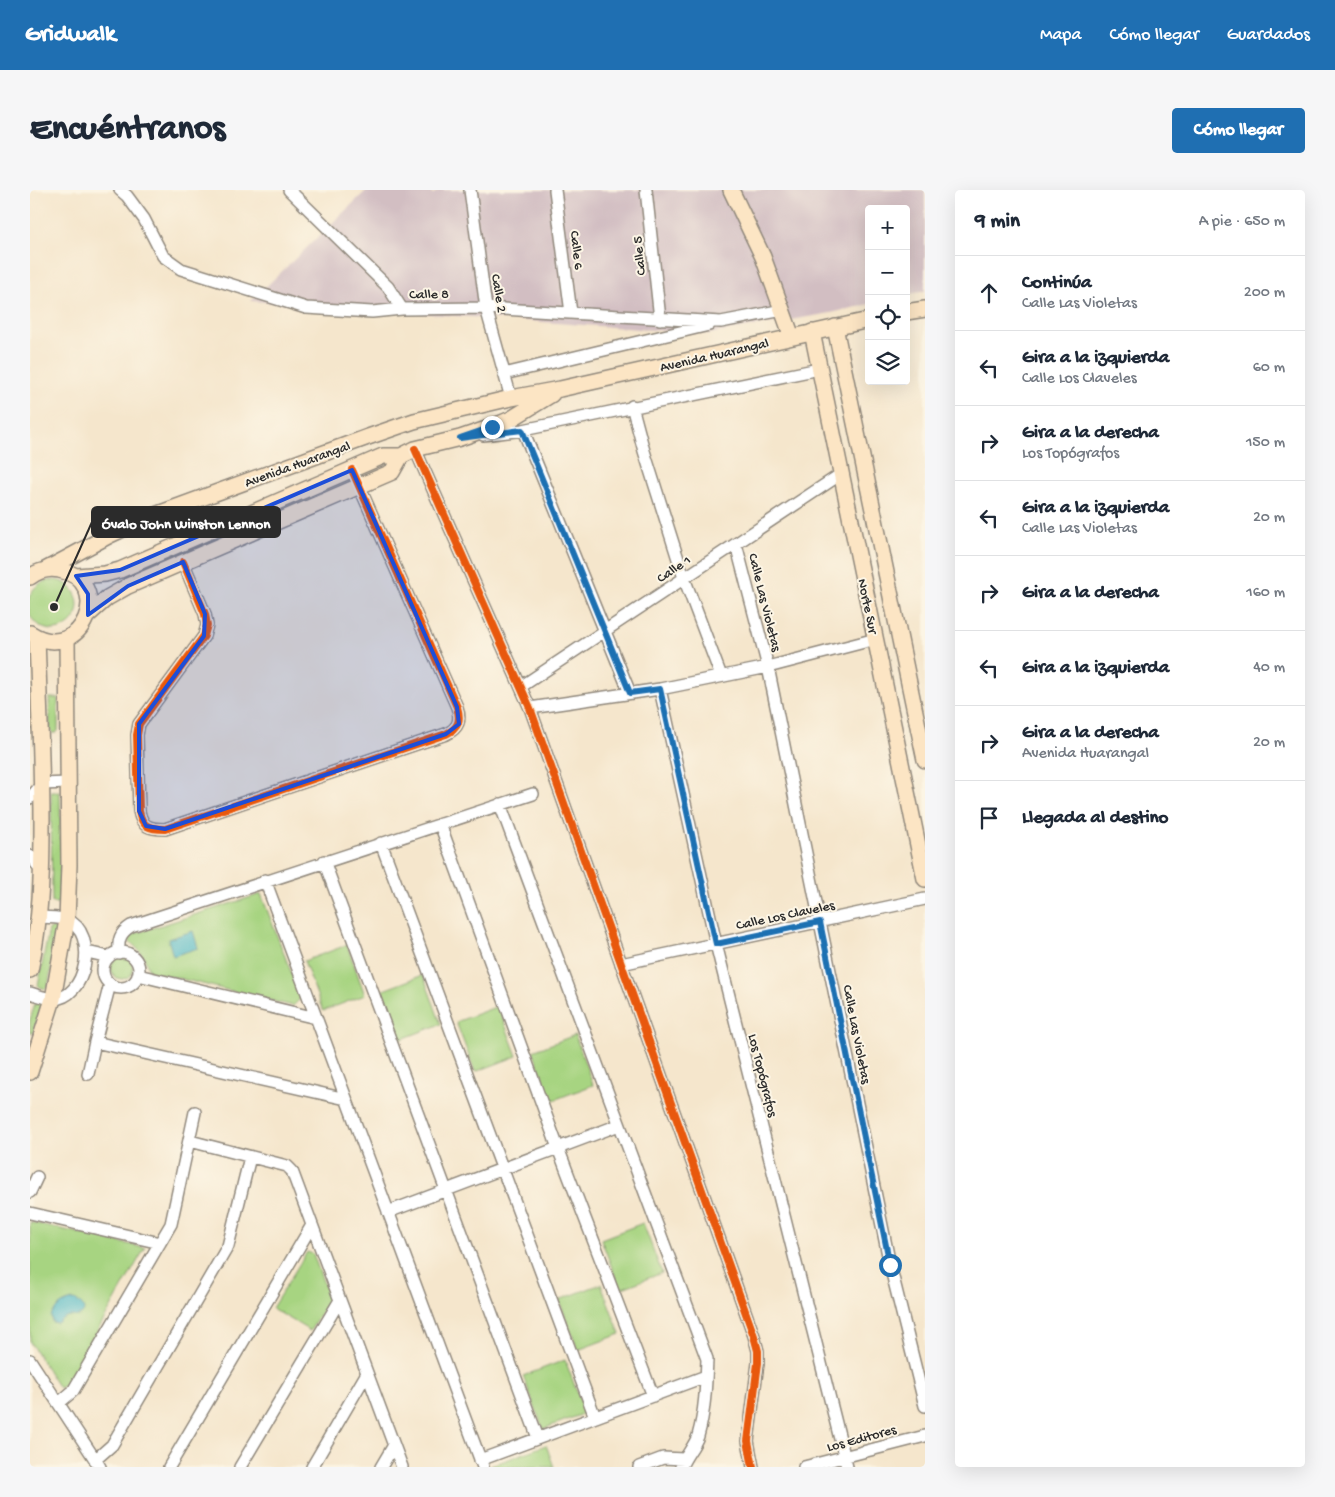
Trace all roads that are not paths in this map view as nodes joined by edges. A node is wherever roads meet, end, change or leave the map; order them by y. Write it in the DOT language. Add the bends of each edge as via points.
graph roads {
  1 [pos="120,190"];
  2 [pos="288,190"];
  3 [pos="470,190"];
  4 [pos="555,190"];
  5 [pos="646,190"];
  6 [pos="731,190"];
  7 [pos="486,308"];
  8 [pos="925,308"];
  9 [pos="402,309"];
  10 [pos="782,310"];
  11 [pos="910,311"];
  12 [pos="571,313"];
  13 [pos="660,319"];
  14 [pos="865,321"];
  15 [pos="721,322"];
  16 [pos="835,327"];
  17 [pos="812,332"];
  18 [pos="792,337"];
  19 [pos="819,369"];
  20 [pos="504,374"];
  21 [pos="560,390"];
  22 [pos="511,398"];
  23 [pos="632,406"];
  24 [pos="522,430"];
  25 [pos="460,438"];
  26 [pos="415,449"];
  27 [pos="401,456"];
  28 [pos="352,470"];
  29 [pos="841,474"];
  30 [pos="358,486"];
  31 [pos="736,544"];
  32 [pos="183,562"];
  33 [pos="37,571"];
  34 [pos="76,576"];
  35 [pos="684,578"];
  36 [pos="88,615"];
  37 [pos="604,631"];
  38 [pos="34,635"];
  39 [pos="67,638"];
  40 [pos="876,639"];
  41 [pos="768,667"];
  42 [pos="721,676"];
  43 [pos="522,686"];
  44 [pos="660,689"];
  45 [pos="630,693"];
  46 [pos="530,708"];
  47 [pos="67,740"];
  48 [pos="41,742"];
  49 [pos="925,760"];
  50 [pos="68,783"];
  51 [pos="42,784"];
  52 [pos="533,794"];
  53 [pos="30,798"];
  54 [pos="500,804"];
  55 [pos="440,824"];
  56 [pos="381,843"];
  57 [pos="30,857"];
  58 [pos="324,861"];
  59 [pos="42,871"];
  60 [pos="925,879"];
  61 [pos="265,880"];
  62 [pos="925,899"];
  63 [pos="40,917"];
  64 [pos="67,920"];
  65 [pos="820,922"];
  66 [pos="716,944"];
  67 [pos="87,952"];
  68 [pos="114,955"];
  69 [pos="621,964"];
  70 [pos="30,970"];
  71 [pos="83,974"];
  72 [pos="138,975"];
  73 [pos="107,980"];
  74 [pos="30,993"];
  75 [pos="53,999"];
  76 [pos="316,1018"];
  77 [pos="95,1042"];
  78 [pos="30,1072"];
  79 [pos="88,1074"];
  80 [pos="346,1100"];
  81 [pos="196,1112"];
  82 [pos="619,1125"];
  83 [pos="190,1141"];
  84 [pos="558,1148"];
  85 [pos="250,1157"];
  86 [pos="502,1169"];
  87 [pos="37,1176"];
  88 [pos="447,1190"];
  89 [pos="30,1192"];
  90 [pos="388,1212"];
  91 [pos="30,1213"];
  92 [pos="312,1225"];
  93 [pos="160,1243"];
  94 [pos="340,1300"];
  95 [pos="30,1360"];
  96 [pos="367,1373"];
  97 [pos="706,1376"];
  98 [pos="653,1396"];
  99 [pos="59,1403"];
  100 [pos="925,1406"];
  101 [pos="595,1417"];
  102 [pos="925,1436"];
  103 [pos="538,1438"];
  104 [pos="394,1444"];
  105 [pos="845,1462"];
  106 [pos="482,1463"];
  107 [pos="683,1463"];
  108 [pos="97,1464"];
  109 [pos="169,1467"];
  110 [pos="240,1467"];
  111 [pos="312,1467"];
  112 [pos="381,1467"];
  113 [pos="402,1467"];
  114 [pos="639,1467"];
  115 [pos="753,1467"];
  116 [pos="804,1467"];
  1 -- 9 [label="street, Calle 8" via="144,219 163,256 181,268 306,308 372,312"];
  2 -- 9 [label="street" via="388,287"];
  3 -- 7 [label="street, Calle 2"];
  4 -- 12 [label="street, Calle 6"];
  5 -- 13 [label="street, Calle 5"];
  6 -- 10 [label="street" via="763,257"];
  7 -- 9 [label="street, Calle 8"];
  7 -- 12 [label="street, Calle 8"];
  7 -- 20 [label="street, Calle 2"];
  8 -- 11 [label="street"];
  10 -- 15 [label="street, Calle 8"];
  10 -- 18 [label="street"];
  12 -- 13 [label="street, Calle 8"];
  13 -- 15 [label="street, Calle 8"];
  14 -- 16 [label="street, Avenida Huarangal"];
  15 -- 20 [label="street"];
  16 -- 17 [label="street, Avenida Huarangal"];
  16 -- 49 [label="street, Norte Sur"];
  17 -- 18 [label="street, Avenida Huarangal"];
  17 -- 19 [label="street, Norte Sur"];
  18 -- 21 [label="street, Avenida Huarangal"];
  19 -- 23 [label="street"];
  19 -- 29 [label="street, Norte Sur"];
  20 -- 22 [label="street, Calle 2"];
  21 -- 22 [label="street, Avenida Huarangal"];
  21 -- 25 [label="street, Avenida Huarangal" via="511,419"];
  22 -- 33 [label="street, Avenida Huarangal" via="414,421 199,498 110,535"];
  23 -- 24 [label="street"];
  23 -- 35 [label="street"];
  24 -- 25 [label="street"];
  24 -- 37 [label="street"];
  25 -- 26 [label="street, Avenida Huarangal"];
  26 -- 27 [label="street, Avenida Huarangal"];
  26 -- 43 [label="street"];
  27 -- 28 [label="street, Avenida Huarangal" via="383,456"];
  27 -- 30 [label="street, Avenida Huarangal" via="392,472"];
  28 -- 30 [label="street"];
  28 -- 34 [label="street, Avenida Huarangal" via="120,570"];
  29 -- 31 [label="street, Calle 1"];
  29 -- 40 [label="street, Norte Sur"];
  30 -- 32 [label="street, Avenida Huarangal"];
  30 -- 32 [label="street" via="457,707 459,724 446,734 165,829 154,829 146,826 139,811 137,736 140,724 204,636 207,625"];
  31 -- 35 [label="street, Calle 1"];
  31 -- 41 [label="street, Calle Las Violetas"];
  32 -- 36 [label="street, Avenida Huarangal" via="121,590"];
  33 -- 34 [label="street, Avenida Huarangal" via="56,569"];
  34 -- 36 [label="street" via="88,594"];
  35 -- 37 [label="street, Calle 1"];
  35 -- 42 [label="street"];
  36 -- 39 [label="street, Avenida Huarangal" via="84,625"];
  37 -- 43 [label="street, Calle 1"];
  37 -- 45 [label="street"];
  38 -- 39 [label="street" via="57,641"];
  38 -- 48 [label="street"];
  39 -- 47 [label="street"];
  40 -- 41 [label="street, Calle Las Violetas"];
  40 -- 60 [label="street, Norte Sur"];
  41 -- 42 [label="street, Calle Las Violetas"];
  41 -- 65 [label="street, Calle Las Violetas"];
  42 -- 44 [label="street, Calle Las Violetas"];
  43 -- 46 [label="street"];
  44 -- 45 [label="street, Calle Las Violetas"];
  44 -- 66 [label="street, Los Topógrafos"];
  45 -- 46 [label="street, Calle Las Violetas"];
  46 -- 69 [label="street"];
  47 -- 48 [label="street"];
  47 -- 50 [label="street"];
  48 -- 51 [label="street"];
  50 -- 51 [label="street"];
  50 -- 64 [label="street"];
  51 -- 53 [label="street"];
  51 -- 59 [label="street"];
  52 -- 54 [label="street"];
  54 -- 55 [label="street"];
  54 -- 82 [label="street"];
  55 -- 56 [label="street"];
  55 -- 84 [label="street"];
  56 -- 58 [label="street"];
  56 -- 86 [label="street"];
  57 -- 59 [label="street"];
  58 -- 61 [label="street"];
  58 -- 88 [label="street"];
  59 -- 63 [label="street"];
  61 -- 68 [label="street" via="131,926 121,934"];
  61 -- 76 [label="street"];
  62 -- 65 [label="street, Calle Los Claveles"];
  63 -- 64 [label="street"];
  63 -- 70 [label="street"];
  64 -- 67 [label="street" via="78,928"];
  64 -- 75 [label="street"];
  65 -- 66 [label="street, Calle Los Claveles"];
  65 -- 100 [label="street, Calle Las Violetas" via="890,1265"];
  66 -- 69 [label="street, Calle Los Claveles"];
  66 -- 105 [label="street, Los Topógrafos"];
  67 -- 68 [label="street"];
  67 -- 71 [label="street"];
  68 -- 72 [label="street" via="130,955 135,959"];
  68 -- 73 [label="street" via="104,966"];
  69 -- 115 [label="street" via="756,1344 758,1363 748,1440"];
  71 -- 73 [label="street"];
  71 -- 75 [label="street" via="68,994"];
  72 -- 73 [label="street" via="127,987 118,988"];
  72 -- 76 [label="street"];
  73 -- 77 [label="street"];
  74 -- 75 [label="street"];
  75 -- 78 [label="street"];
  76 -- 80 [label="street"];
  77 -- 79 [label="street"];
  77 -- 80 [label="street"];
  80 -- 90 [label="street"];
  81 -- 83 [label="street"];
  82 -- 84 [label="street"];
  82 -- 97 [label="street" via="708,1359"];
  83 -- 85 [label="street"];
  83 -- 93 [label="street" via="170,1224"];
  84 -- 86 [label="street"];
  84 -- 98 [label="street"];
  85 -- 92 [label="street" via="287,1166 292,1171"];
  85 -- 108 [label="street" via="228,1246 112,1445"];
  86 -- 88 [label="street"];
  86 -- 101 [label="street"];
  87 -- 89 [label="street"];
  88 -- 90 [label="street"];
  88 -- 103 [label="street"];
  90 -- 106 [label="street"];
  91 -- 93 [label="street"];
  92 -- 94 [label="street"];
  92 -- 109 [label="street"];
  93 -- 99 [label="street" via="72,1391"];
  94 -- 96 [label="street"];
  94 -- 110 [label="street"];
  95 -- 99 [label="street"];
  96 -- 104 [label="street"];
  96 -- 111 [label="street"];
  97 -- 98 [label="street"];
  97 -- 107 [label="street" via="697,1439"];
  98 -- 101 [label="street"];
  99 -- 108 [label="street"];
  101 -- 103 [label="street"];
  102 -- 105 [label="street, Los Editores"];
  103 -- 106 [label="street"];
  104 -- 112 [label="street"];
  104 -- 113 [label="street"];
  105 -- 116 [label="street, Los Editores"];
  107 -- 114 [label="street" via="663,1458"];
}
